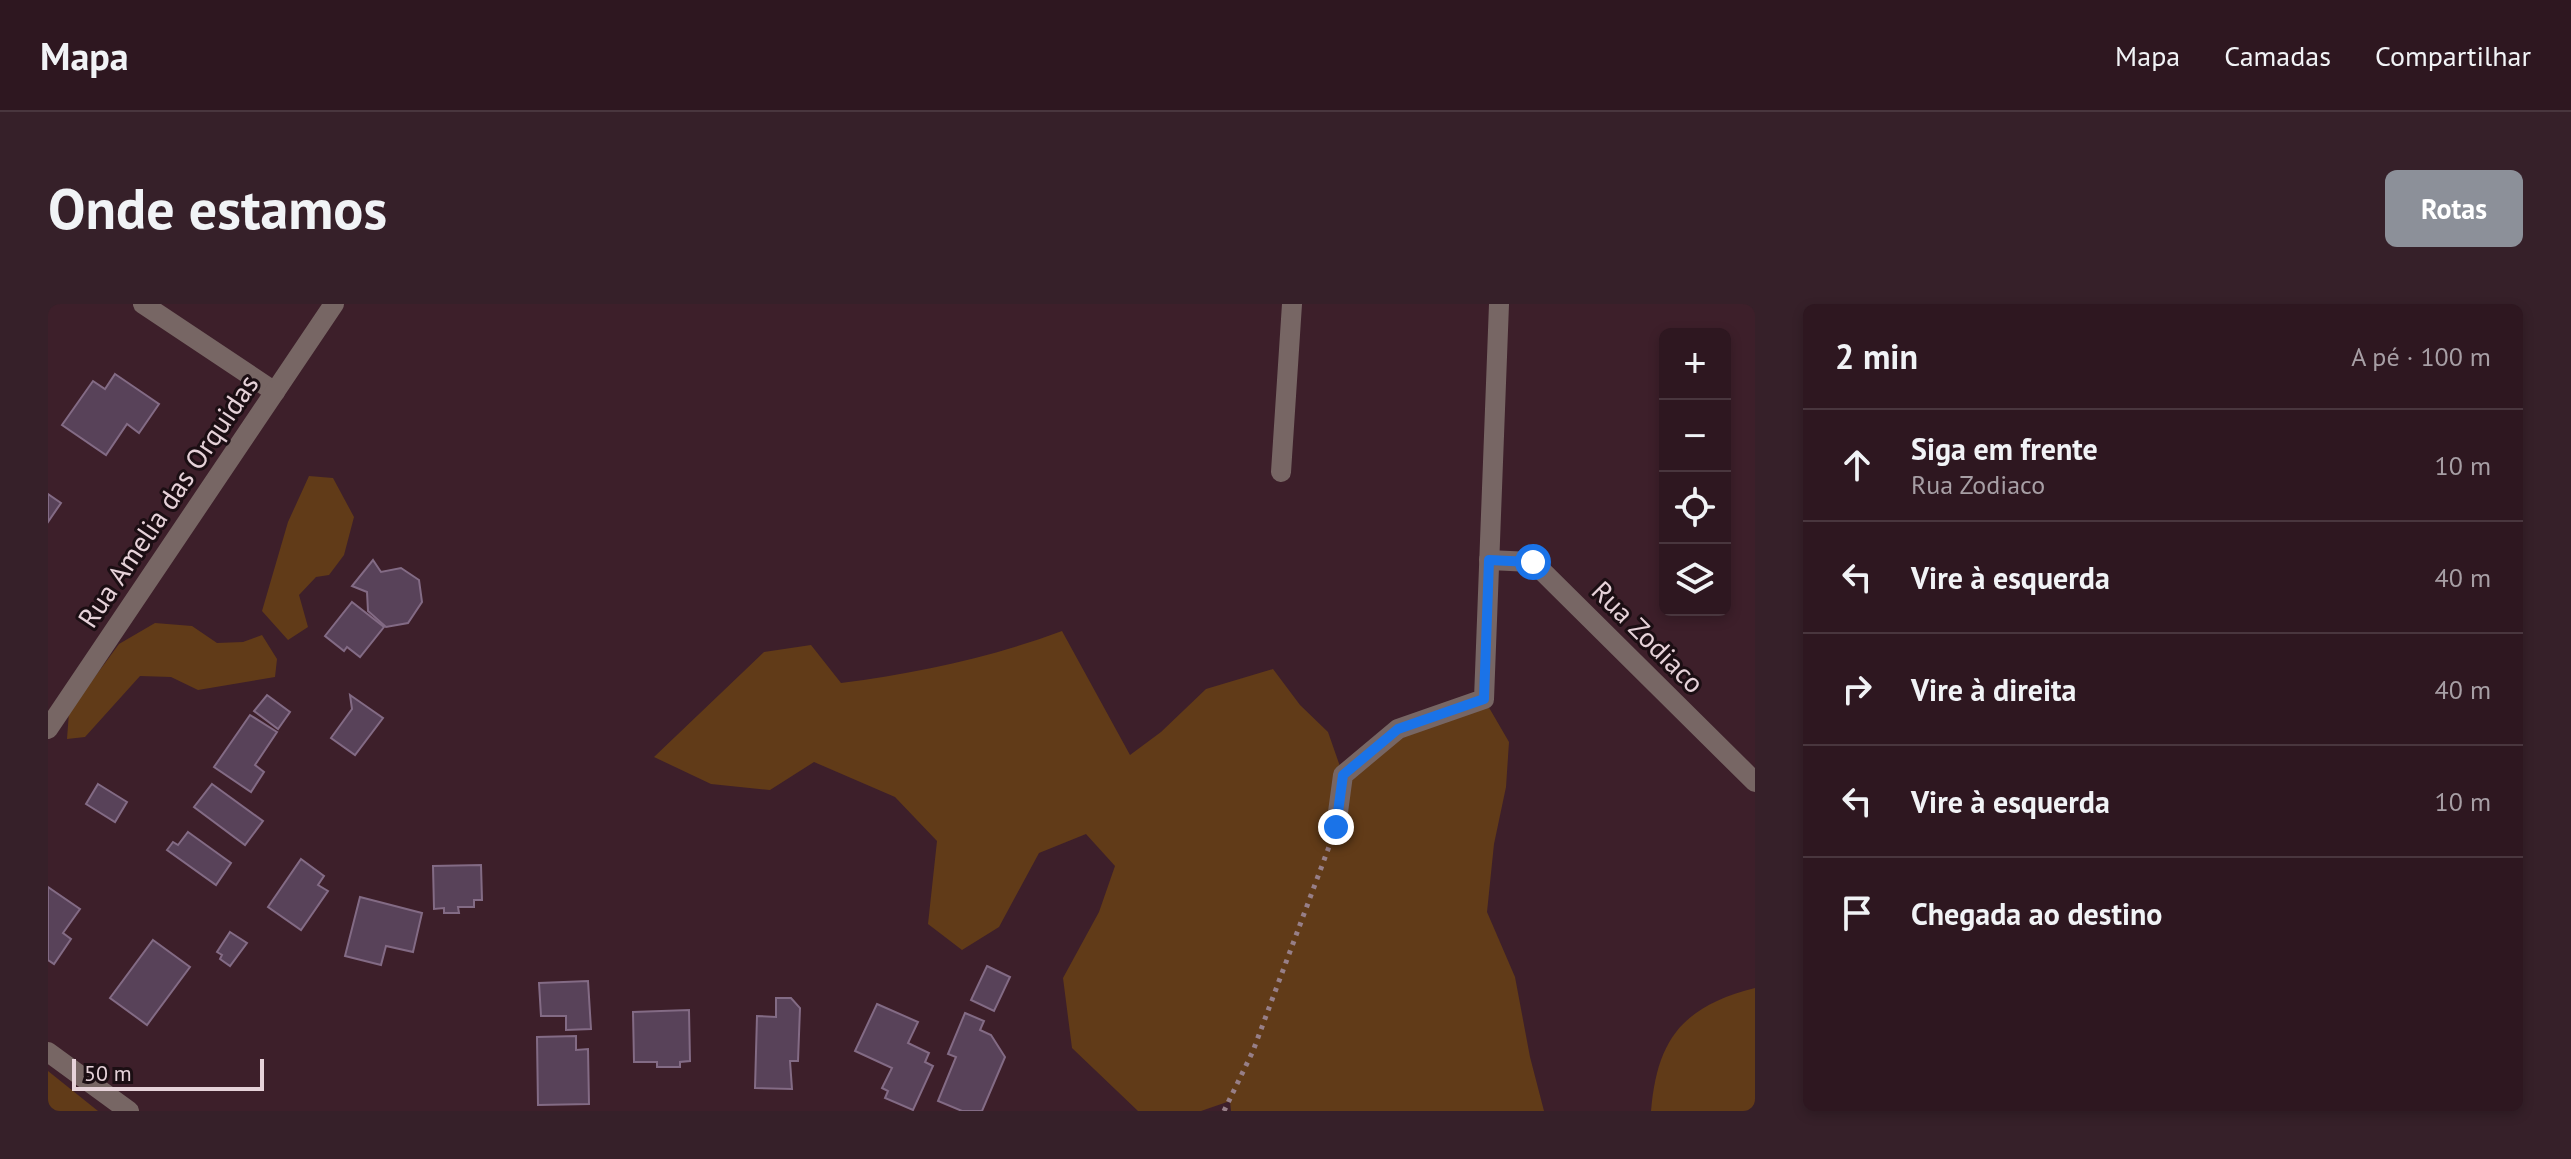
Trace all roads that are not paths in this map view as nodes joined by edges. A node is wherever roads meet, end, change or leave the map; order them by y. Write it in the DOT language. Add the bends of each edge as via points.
graph roads {
  1 [pos="143,304"];
  2 [pos="334,304"];
  3 [pos="1292,304"];
  4 [pos="1499,304"];
  5 [pos="275,392"];
  6 [pos="1281,472"];
  7 [pos="1489,560"];
  8 [pos="48,729"];
  9 [pos="1755,782"];
  10 [pos="1336,827"];
  11 [pos="48,1052"];
  12 [pos="129,1111"];
  1 -- 5 [label="street"];
  2 -- 5 [label="street, Rua Amelia das Orquidas"];
  3 -- 6 [label="street"];
  4 -- 7 [label="street"];
  5 -- 8 [label="street, Rua Amelia das Orquidas"];
  7 -- 9 [label="street, Rua Zodiaco" via="1533,562"];
  7 -- 10 [label="street" via="1484,699 1398,729 1343,775"];
  11 -- 12 [label="street"];
}
